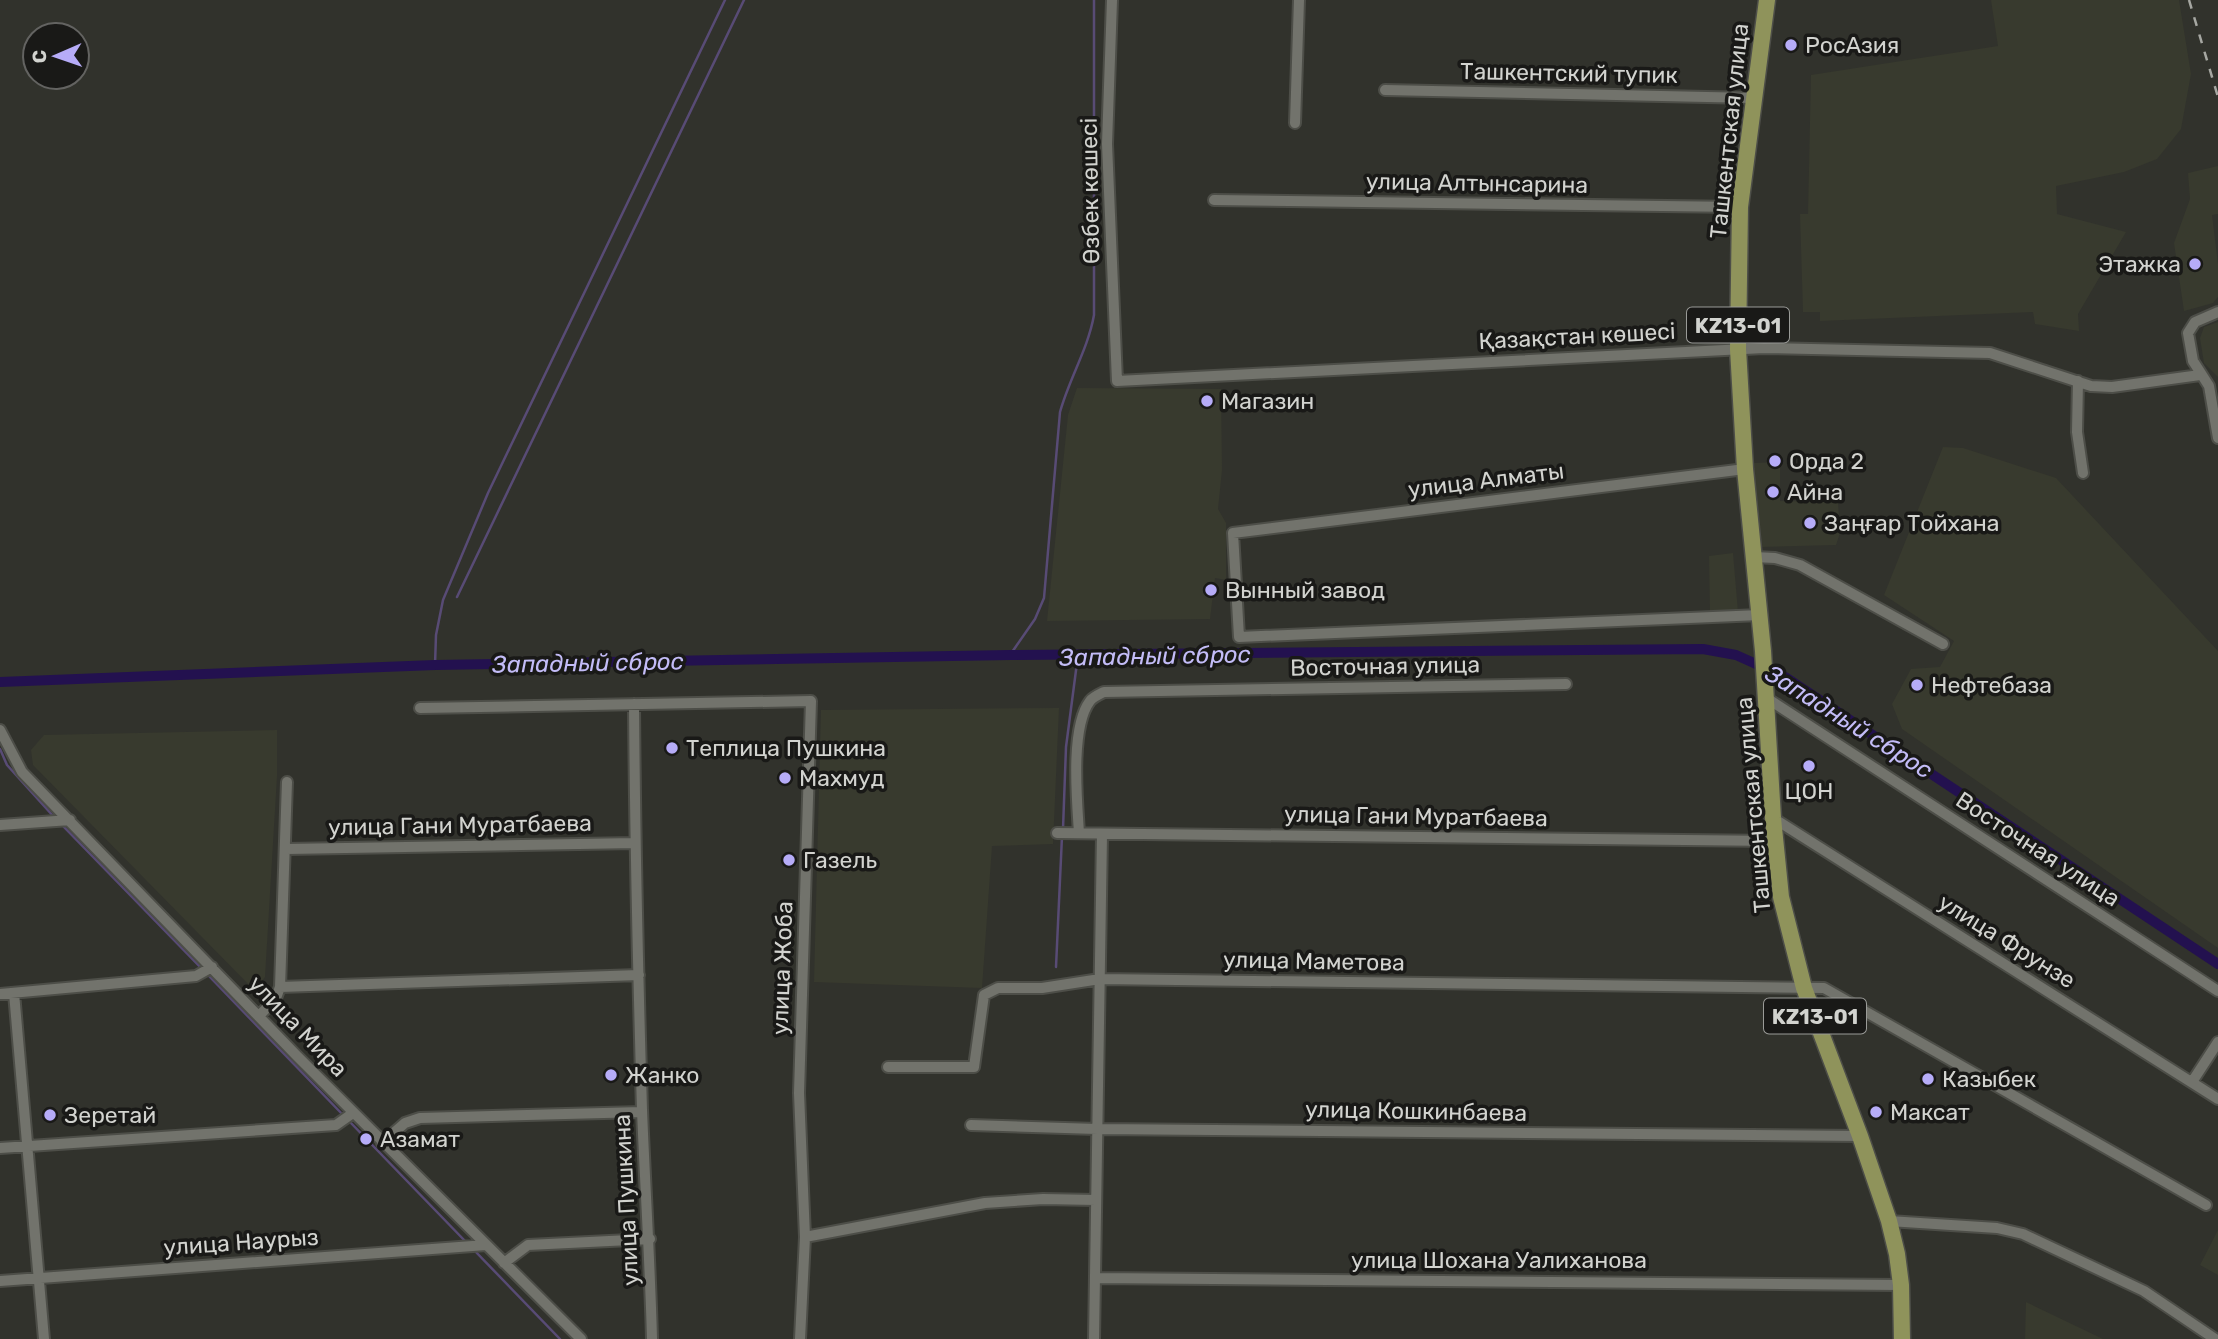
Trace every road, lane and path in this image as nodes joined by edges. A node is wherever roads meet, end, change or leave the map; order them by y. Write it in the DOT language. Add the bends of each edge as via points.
graph roads {
  1 [pos="1112,0"];
  2 [pos="1299,0"];
  3 [pos="1767,0"];
  4 [pos="1385,90"];
  5 [pos="1753,98"];
  6 [pos="1295,123"];
  7 [pos="1214,200"];
  8 [pos="1740,207"];
  9 [pos="2218,312"];
  10 [pos="1738,349"];
  11 [pos="2200,375"];
  12 [pos="1117,381"];
  13 [pos="2078,381"];
  14 [pos="2218,438"];
  15 [pos="1745,469"];
  16 [pos="2083,473"];
  17 [pos="1754,557"];
  18 [pos="1760,615"];
  19 [pos="1239,637"];
  20 [pos="1942,644"];
  21 [pos="1566,684"];
  22 [pos="1765,690"];
  23 [pos="634,704"];
  24 [pos="420,708"];
  25 [pos="0,730"];
  26 [pos="287,782"];
  27 [pos="1773,818"];
  28 [pos="70,820"];
  29 [pos="0,825"];
  30 [pos="1057,833"];
  31 [pos="1079,833"];
  32 [pos="1102,834"];
  33 [pos="1776,841"];
  34 [pos="635,843"];
  35 [pos="286,849"];
  36 [pos="212,967"];
  37 [pos="639,975"];
  38 [pos="1100,979"];
  39 [pos="280,987"];
  40 [pos="1804,988"];
  41 [pos="2218,991"];
  42 [pos="14,993"];
  43 [pos="0,994"];
  44 [pos="260,1015"];
  45 [pos="2218,1042"];
  46 [pos="888,1067"];
  47 [pos="2192,1082"];
  48 [pos="2218,1099"];
  49 [pos="642,1112"];
  50 [pos="353,1113"];
  51 [pos="971,1125"];
  52 [pos="1097,1129"];
  53 [pos="1860,1136"];
  54 [pos="382,1143"];
  55 [pos="27,1146"];
  56 [pos="0,1147"];
  57 [pos="1096,1200"];
  58 [pos="2206,1205"];
  59 [pos="1889,1221"];
  60 [pos="805,1237"];
  61 [pos="650,1239"];
  62 [pos="486,1245"];
  63 [pos="504,1263"];
  64 [pos="38,1278"];
  65 [pos="1095,1278"];
  66 [pos="0,1281"];
  67 [pos="1901,1285"];
  68 [pos="44,1339"];
  69 [pos="582,1339"];
  70 [pos="652,1339"];
  71 [pos="800,1339"];
  72 [pos="1094,1339"];
  73 [pos="1902,1339"];
  74 [pos="2215,1339"];
  1 -- 12 [label="street, Өзбек көшесі" via="1107,144"];
  2 -- 6 [label="street"];
  3 -- 5 [label="main road, Ташкентская улица / KZ13-01"];
  4 -- 5 [label="street, Ташкентский тупик"];
  5 -- 8 [label="main road, Ташкентская улица / KZ13-01"];
  7 -- 8 [label="street, улица Алтынсарина"];
  8 -- 10 [label="main road, Ташкентская улица / KZ13-01"];
  9 -- 11 [label="street" via="2194,322 2188,333"];
  10 -- 12 [label="street, Қазақстан көшесі"];
  10 -- 13 [label="street, Қазақстан көшесі" via="1990,353"];
  10 -- 15 [label="main road, Ташкентская улица / KZ13-01"];
  11 -- 13 [label="street, Қазақстан көшесі" via="2112,387"];
  11 -- 14 [label="street" via="2209,386"];
  13 -- 16 [label="street" via="2077,432"];
  15 -- 17 [label="main road, Ташкентская улица / KZ13-01"];
  15 -- 19 [label="street, улица Алматы" via="1233,533"];
  17 -- 18 [label="main road, Ташкентская улица / KZ13-01"];
  17 -- 20 [label="street" via="1800,565"];
  18 -- 19 [label="street, Восточная улица"];
  18 -- 22 [label="main road, Ташкентская улица / KZ13-01"];
  21 -- 31 [label="street, Восточная улица" via="1104,691 1090,701 1076,755"];
  22 -- 27 [label="main road, Ташкентская улица / KZ13-01"];
  22 -- 41 [label="street, Восточная улица"];
  23 -- 24 [label="street"];
  23 -- 34 [label="street, улица Пушкина"];
  23 -- 60 [label="street, улица Жоба" via="811,701 799,1093"];
  25 -- 28 [label="street, улица Мира" via="23,772"];
  26 -- 35 [label="street"];
  27 -- 33 [label="main road, Ташкентская улица / KZ13-01"];
  27 -- 47 [label="street, улица Фрунзе"];
  28 -- 29 [label="street"];
  28 -- 36 [label="street, улица Мира"];
  30 -- 31 [label="street, улица Гани Муратбаева"];
  31 -- 32 [label="street, улица Гани Муратбаева"];
  32 -- 33 [label="street, улица Гани Муратбаева"];
  32 -- 38 [label="street"];
  33 -- 40 [label="main road, Ташкентская улица / KZ13-01" via="1783,906"];
  34 -- 35 [label="street, улица Гани Муратбаева"];
  34 -- 37 [label="street, улица Пушкина"];
  35 -- 39 [label="street"];
  36 -- 42 [label="street" via="196,976"];
  36 -- 44 [label="street, улица Мира"];
  37 -- 39 [label="street"];
  37 -- 49 [label="street, улица Пушкина"];
  38 -- 40 [label="street, улица Маметова"];
  38 -- 46 [label="street, улица Маметова" via="1042,988 998,988 984,995 974,1067"];
  38 -- 52 [label="street"];
  39 -- 44 [label="street"];
  40 -- 53 [label="main road, Ташкентская улица / KZ13-01"];
  40 -- 58 [label="street, улица Маметова" via="1824,988"];
  42 -- 43 [label="street"];
  42 -- 55 [label="street"];
  44 -- 50 [label="street, улица Мира"];
  45 -- 47 [label="street"];
  47 -- 48 [label="street, улица Фрунзе"];
  49 -- 54 [label="street" via="420,1118 405,1122"];
  49 -- 61 [label="street, улица Пушкина"];
  50 -- 54 [label="street, улица Мира"];
  50 -- 55 [label="street" via="335,1125"];
  51 -- 52 [label="street, улица Кошкинбаева"];
  52 -- 53 [label="street, улица Кошкинбаева"];
  52 -- 57 [label="street"];
  53 -- 59 [label="main road, Ташкентская улица / KZ13-01"];
  54 -- 62 [label="street, улица Мира"];
  55 -- 56 [label="street"];
  55 -- 64 [label="street"];
  57 -- 60 [label="street" via="985,1203"];
  57 -- 65 [label="street"];
  59 -- 67 [label="main road, Ташкентская улица / KZ13-01"];
  59 -- 74 [label="street" via="2023,1234 2144,1292"];
  60 -- 71 [label="street, улица Жоба"];
  61 -- 63 [label="street" via="528,1245"];
  61 -- 70 [label="street, улица Пушкина"];
  62 -- 63 [label="street, улица Мира"];
  62 -- 64 [label="street, улица Наурыз"];
  63 -- 69 [label="street, улица Мира"];
  64 -- 66 [label="street, улица Наурыз"];
  64 -- 68 [label="street"];
  65 -- 67 [label="street, улица Шохана Уалиханова"];
  65 -- 72 [label="street"];
  67 -- 73 [label="main road, Ташкентская улица / KZ13-01"];
}
